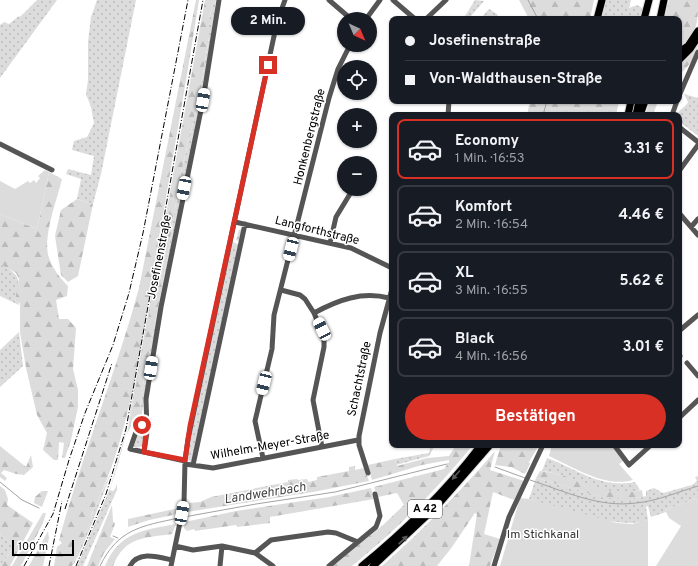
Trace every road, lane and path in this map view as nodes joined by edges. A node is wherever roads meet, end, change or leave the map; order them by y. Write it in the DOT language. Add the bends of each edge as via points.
graph roads {
  1 [pos="219,0"];
  2 [pos="285,0"];
  3 [pos="329,0"];
  4 [pos="380,0"];
  5 [pos="393,0"];
  6 [pos="446,0"];
  7 [pos="598,0"];
  8 [pos="602,0"];
  9 [pos="649,0"];
  10 [pos="653,0"];
  11 [pos="660,0"];
  12 [pos="664,0"];
  13 [pos="343,12"];
  14 [pos="371,12"];
  15 [pos="412,16"];
  16 [pos="429,16"];
  17 [pos="596,16"];
  18 [pos="597,16"];
  19 [pos="645,16"];
  20 [pos="650,16"];
  21 [pos="657,16"];
  22 [pos="661,16"];
  23 [pos="698,31"];
  24 [pos="698,37"];
  25 [pos="682,50"];
  26 [pos="346,52"];
  27 [pos="698,52"];
  28 [pos="682,57"];
  29 [pos="682,89"];
  30 [pos="682,129"];
  31 [pos="698,142"];
  32 [pos="0,144"];
  33 [pos="698,146"];
  34 [pos="682,167"];
  35 [pos="52,170"];
  36 [pos="349,196"];
  37 [pos="682,216"];
  38 [pos="698,219"];
  39 [pos="235,222"];
  40 [pos="245,224"];
  41 [pos="691,227"];
  42 [pos="698,235"];
  43 [pos="295,236"];
  44 [pos="330,243"];
  45 [pos="389,266"];
  46 [pos="281,290"];
  47 [pos="389,298"];
  48 [pos="314,313"];
  49 [pos="698,315"];
  50 [pos="682,328"];
  51 [pos="687,363"];
  52 [pos="698,376"];
  53 [pos="698,400"];
  54 [pos="682,415"];
  55 [pos="147,424"];
  56 [pos="358,440"];
  57 [pos="322,447"];
  58 [pos="478,448"];
  59 [pos="487,448"];
  60 [pos="542,448"];
  61 [pos="616,448"];
  62 [pos="648,448"];
  63 [pos="144,452"];
  64 [pos="263,458"];
  65 [pos="185,462"];
  66 [pos="193,465"];
  67 [pos="368,473"];
  68 [pos="375,494"];
  69 [pos="358,542"];
  70 [pos="175,546"];
  71 [pos="222,546"];
  72 [pos="255,553"];
  73 [pos="171,563"];
  74 [pos="130,566"];
  75 [pos="220,566"];
  76 [pos="273,566"];
  77 [pos="329,566"];
  78 [pos="362,566"];
  79 [pos="373,566"];
  80 [pos="494,566"];
  1 -- 55 [label="street, Josefinenstraße" via="203,100 161,307 146,399"];
  2 -- 39 [label="street" via="277,22"];
  3 -- 13 [label="street"];
  4 -- 14 [label="street"];
  5 -- 15 [label="street"];
  6 -- 16 [label="street"];
  7 -- 17 [label="highway"];
  8 -- 18 [label="highway"];
  9 -- 19 [label="highway"];
  10 -- 20 [label="highway"];
  11 -- 21 [label="highway"];
  12 -- 22 [label="highway"];
  23 -- 25 [label="highway" via="688,46"];
  24 -- 28 [label="highway"];
  26 -- 43 [label="street, Honkenbergstraße" via="329,98"];
  27 -- 29 [label="street"];
  30 -- 31 [label="street"];
  32 -- 35 [label="street"];
  33 -- 34 [label="street"];
  36 -- 44 [label="street" via="336,217"];
  37 -- 41 [label="street"];
  38 -- 41 [label="street"];
  39 -- 40 [label="street, Langforthstraße"];
  39 -- 65 [label="street" via="189,432"];
  40 -- 43 [label="street, Langforthstraße"];
  40 -- 66 [label="street"];
  41 -- 42 [label="street"];
  43 -- 44 [label="street, Langforthstraße"];
  43 -- 46 [label="street, Honkenbergstraße"];
  44 -- 45 [label="street, Langforthstraße" via="360,251"];
  46 -- 48 [label="street" via="303,297"];
  46 -- 64 [label="street, Honkenbergstraße" via="273,320 272,349 255,421"];
  47 -- 48 [label="street" via="378,295 353,297 333,303"];
  47 -- 56 [label="street, Schachtstraße" via="378,339"];
  48 -- 57 [label="street" via="322,329 324,341 313,400"];
  49 -- 50 [label="street"];
  51 -- 52 [label="street"];
  53 -- 54 [label="street"];
  55 -- 63 [label="street, Josefinenstraße"];
  55 -- 63 [label="street" via="137,429 130,449"];
  56 -- 57 [label="street, Wilhelm-Meyer-Straße"];
  56 -- 67 [label="street, Schachtstraße"];
  57 -- 64 [label="street, Wilhelm-Meyer-Straße"];
  58 -- 78 [label="highway, A 42, one-way" via="434,499"];
  79 -- 59 [label="highway, A 42, one-way" via="436,507"];
  60 -- 80 [label="street" via="509,517"];
  61 -- 62 [label="street" via="629,466"];
  63 -- 65 [label="street"];
  64 -- 66 [label="street, Wilhelm-Meyer-Straße" via="211,468"];
  65 -- 66 [label="street, Wilhelm-Meyer-Straße"];
  65 -- 70 [label="street" via="185,497"];
  68 -- 69 [label="street" via="379,509 378,522 372,531"];
  69 -- 72 [label="street" via="328,532 271,540"];
  69 -- 77 [label="street"];
  70 -- 71 [label="street" via="193,550"];
  70 -- 73 [label="street"];
  71 -- 72 [label="street"];
  71 -- 75 [label="street"];
  72 -- 76 [label="street"];
  73 -- 74 [label="street" via="147,555 132,562"];
}
